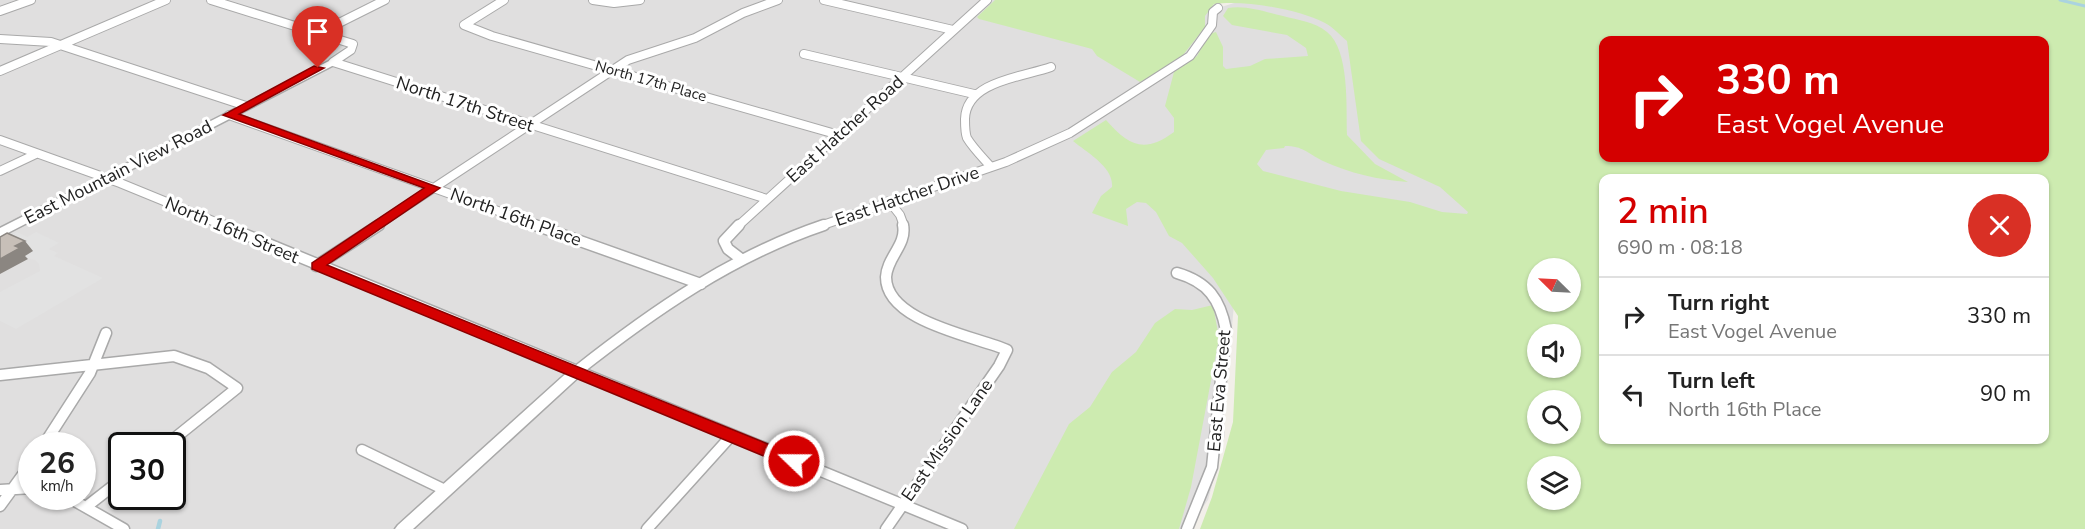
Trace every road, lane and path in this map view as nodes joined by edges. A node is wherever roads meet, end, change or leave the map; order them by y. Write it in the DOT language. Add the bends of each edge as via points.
graph roads {
  1 [pos="31,0"];
  2 [pos="166,0"];
  3 [pos="211,0"];
  4 [pos="385,0"];
  5 [pos="504,0"];
  6 [pos="593,0"];
  7 [pos="640,0"];
  8 [pos="778,0"];
  9 [pos="824,0"];
  10 [pos="987,0"];
  11 [pos="1218,8"];
  12 [pos="0,11"];
  13 [pos="953,30"];
  14 [pos="321,32"];
  15 [pos="0,39"];
  16 [pos="60,45"];
  17 [pos="804,54"];
  18 [pos="333,62"];
  19 [pos="1051,68"];
  20 [pos="0,70"];
  21 [pos="612,70"];
  22 [pos="902,78"];
  23 [pos="974,94"];
  24 [pos="246,106"];
  25 [pos="229,115"];
  26 [pos="529,124"];
  27 [pos="839,135"];
  28 [pos="0,140"];
  29 [pos="36,154"];
  30 [pos="991,167"];
  31 [pos="0,171"];
  32 [pos="106,179"];
  33 [pos="434,188"];
  34 [pos="767,199"];
  35 [pos="889,201"];
  36 [pos="0,232"];
  37 [pos="741,259"];
  38 [pos="316,266"];
  39 [pos="1178,273"];
  40 [pos="701,284"];
  41 [pos="106,333"];
  42 [pos="94,364"];
  43 [pos="577,371"];
  44 [pos="0,375"];
  45 [pos="52,432"];
  46 [pos="183,432"];
  47 [pos="731,436"];
  48 [pos="362,450"];
  49 [pos="18,477"];
  50 [pos="6,490"];
  51 [pos="108,490"];
  52 [pos="445,490"];
  53 [pos="96,499"];
  54 [pos="902,505"];
  55 [pos="0,506"];
  56 [pos="91,510"];
  57 [pos="124,529"];
  58 [pos="403,529"];
  59 [pos="647,529"];
  60 [pos="886,529"];
  61 [pos="962,529"];
  62 [pos="1187,529"];
  1 -- 12 [label="street"];
  2 -- 16 [label="street"];
  3 -- 14 [label="street"];
  4 -- 14 [label="street"];
  5 -- 21 [label="street, North 17th Place" via="464,25"];
  6 -- 7 [label="street"];
  8 -- 21 [label="street" via="695,38 639,55"];
  9 -- 13 [label="street"];
  10 -- 13 [label="street, East Hatcher Road"];
  11 -- 30 [label="street, East Hatcher Drive" via="1213,12 1212,25 1190,56 1070,133"];
  13 -- 22 [label="street, East Hatcher Road"];
  14 -- 18 [label="street" via="353,44 351,50"];
  15 -- 16 [label="street"];
  16 -- 20 [label="street"];
  16 -- 24 [label="street"];
  17 -- 22 [label="street"];
  18 -- 24 [label="street, East Mountain View Road"];
  18 -- 26 [label="street, North 17th Street"];
  19 -- 23 [label="street" via="993,84"];
  21 -- 26 [label="street"];
  21 -- 27 [label="street, North 17th Place"];
  22 -- 23 [label="street"];
  22 -- 27 [label="street, East Hatcher Road"];
  23 -- 30 [label="street" via="967,111 966,136"];
  24 -- 25 [label="street, East Mountain View Road"];
  25 -- 32 [label="street, East Mountain View Road"];
  25 -- 33 [label="street, North 16th Place"];
  26 -- 33 [label="street"];
  26 -- 34 [label="street, North 17th Street"];
  27 -- 34 [label="street, East Hatcher Road"];
  28 -- 29 [label="street, North 16th Street"];
  29 -- 31 [label="street"];
  29 -- 32 [label="street, North 16th Street"];
  30 -- 35 [label="street, East Hatcher Drive"];
  32 -- 36 [label="street, East Mountain View Road"];
  32 -- 38 [label="street, North 16th Street"];
  33 -- 38 [label="street"];
  33 -- 40 [label="street, North 16th Place"];
  34 -- 37 [label="street, East Hatcher Road" via="724,241"];
  35 -- 37 [label="street, East Hatcher Drive" via="801,232"];
  35 -- 54 [label="street, East Mission Lane" via="904,220 905,234 887,267 887,285 894,299 917,317 1007,350"];
  37 -- 40 [label="street, East Hatcher Drive"];
  38 -- 43 [label="street, North 16th Street"];
  39 -- 62 [label="street, East Eva Street" via="1196,277 1211,291 1222,308 1226,330 1212,467"];
  40 -- 43 [label="street, East Hatcher Drive" via="641,320"];
  41 -- 42 [label="street"];
  42 -- 44 [label="street"];
  42 -- 45 [label="street"];
  42 -- 46 [label="street" via="174,356 231,381 237,388"];
  43 -- 47 [label="street, North 16th Street"];
  43 -- 52 [label="street"];
  47 -- 54 [label="street, North 16th Street"];
  47 -- 59 [label="street"];
  48 -- 52 [label="street"];
  49 -- 50 [label="street"];
  50 -- 55 [label="street"];
  51 -- 53 [label="street"];
  52 -- 58 [label="street"];
  54 -- 60 [label="street, East Mission Lane"];
  54 -- 61 [label="street, North 16th Street"];
  56 -- 57 [label="street"];
}
